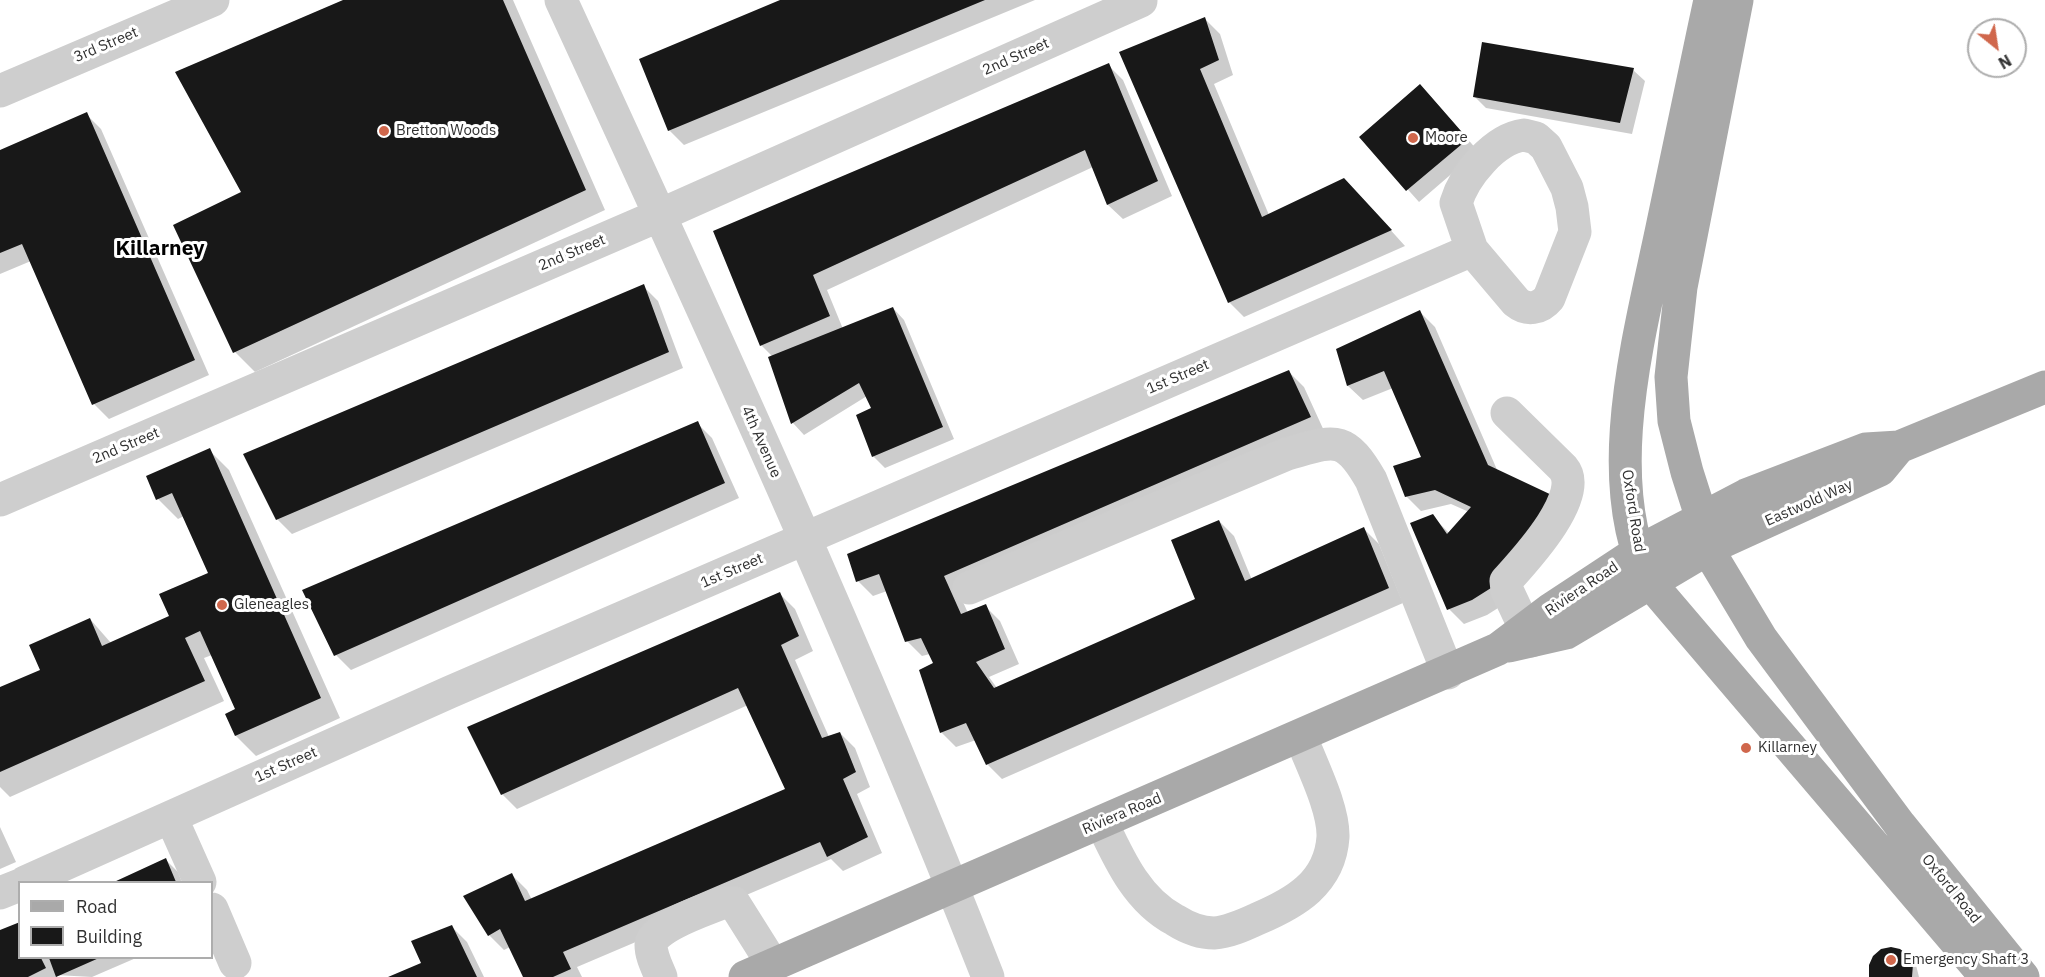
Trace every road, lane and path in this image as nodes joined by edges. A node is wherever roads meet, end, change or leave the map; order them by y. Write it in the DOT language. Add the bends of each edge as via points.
graph roads {
  1 [pos="213,0"];
  2 [pos="561,0"];
  3 [pos="1710,0"];
  4 [pos="1737,0"];
  5 [pos="1141,2"];
  6 [pos="0,91"];
  7 [pos="660,215"];
  8 [pos="1472,250"];
  9 [pos="2045,387"];
  10 [pos="1507,413"];
  11 [pos="0,500"];
  12 [pos="1706,532"];
  13 [pos="804,540"];
  14 [pos="1639,551"];
  15 [pos="1651,584"];
  16 [pos="969,588"];
  17 [pos="1528,635"];
  18 [pos="1448,673"];
  19 [pos="1301,737"];
  20 [pos="171,817"];
  21 [pos="1102,823"];
  22 [pos="26,881"];
  23 [pos="200,881"];
  24 [pos="18,886"];
  25 [pos="953,888"];
  26 [pos="0,894"];
  27 [pos="213,911"];
  28 [pos="235,963"];
  29 [pos="759,971"];
  30 [pos="661,977"];
  31 [pos="988,977"];
  32 [pos="1986,977"];
  33 [pos="2023,977"];
  1 -- 6 [label="street, 3rd Street"];
  2 -- 7 [label="street, 4th Avenue"];
  3 -- 14 [label="main road, Oxford Road" via="1626,418 1626,478"];
  4 -- 12 [label="main road, Oxford Road" via="1681,286 1671,377 1674,421"];
  5 -- 7 [label="street, 2nd Street"];
  7 -- 11 [label="street, 2nd Street"];
  7 -- 13 [label="street, 4th Avenue"];
  8 -- 8 [label="street" via="1456,203 1463,185 1508,140 1524,135 1536,138 1546,147 1567,188 1575,232 1549,298 1533,308 1521,306"];
  8 -- 13 [label="street, 1st Street"];
  9 -- 12 [label="main road, Eastwold Way" via="1899,447 1866,449 1746,495"];
  10 -- 17 [label="street" via="1569,478 1567,493 1552,523 1506,581"];
  12 -- 14 [label="main road, Riviera Road"];
  12 -- 15 [label="main road, Riviera Road"];
  12 -- 33 [label="main road, Oxford Road" via="1731,591 1761,638 1900,825"];
  13 -- 20 [label="street, 1st Street"];
  13 -- 25 [label="street, 4th Avenue"];
  14 -- 15 [label="main road, Oxford Road"];
  14 -- 17 [label="main road, Riviera Road"];
  15 -- 17 [label="main road, Riviera Road" via="1566,633"];
  15 -- 32 [label="main road, Oxford Road"];
  16 -- 18 [label="street" via="1287,454 1323,444 1342,445 1357,455 1371,480"];
  17 -- 18 [label="main road, Riviera Road"];
  18 -- 19 [label="main road, Riviera Road"];
  19 -- 21 [label="main road, Riviera Road"];
  19 -- 21 [label="street" via="1331,818 1329,857 1322,874 1306,893 1248,924 1214,933 1197,931 1173,920 1152,904 1122,866"];
  20 -- 22 [label="street, 1st Street"];
  20 -- 23 [label="street"];
  21 -- 25 [label="main road, Riviera Road"];
  24 -- 26 [label="street"];
  25 -- 29 [label="main road, Riviera Road"];
  25 -- 31 [label="street, 4th Avenue"];
  27 -- 28 [label="street"];
  29 -- 30 [label="street" via="734,903 722,903 658,931 651,943"];
}
